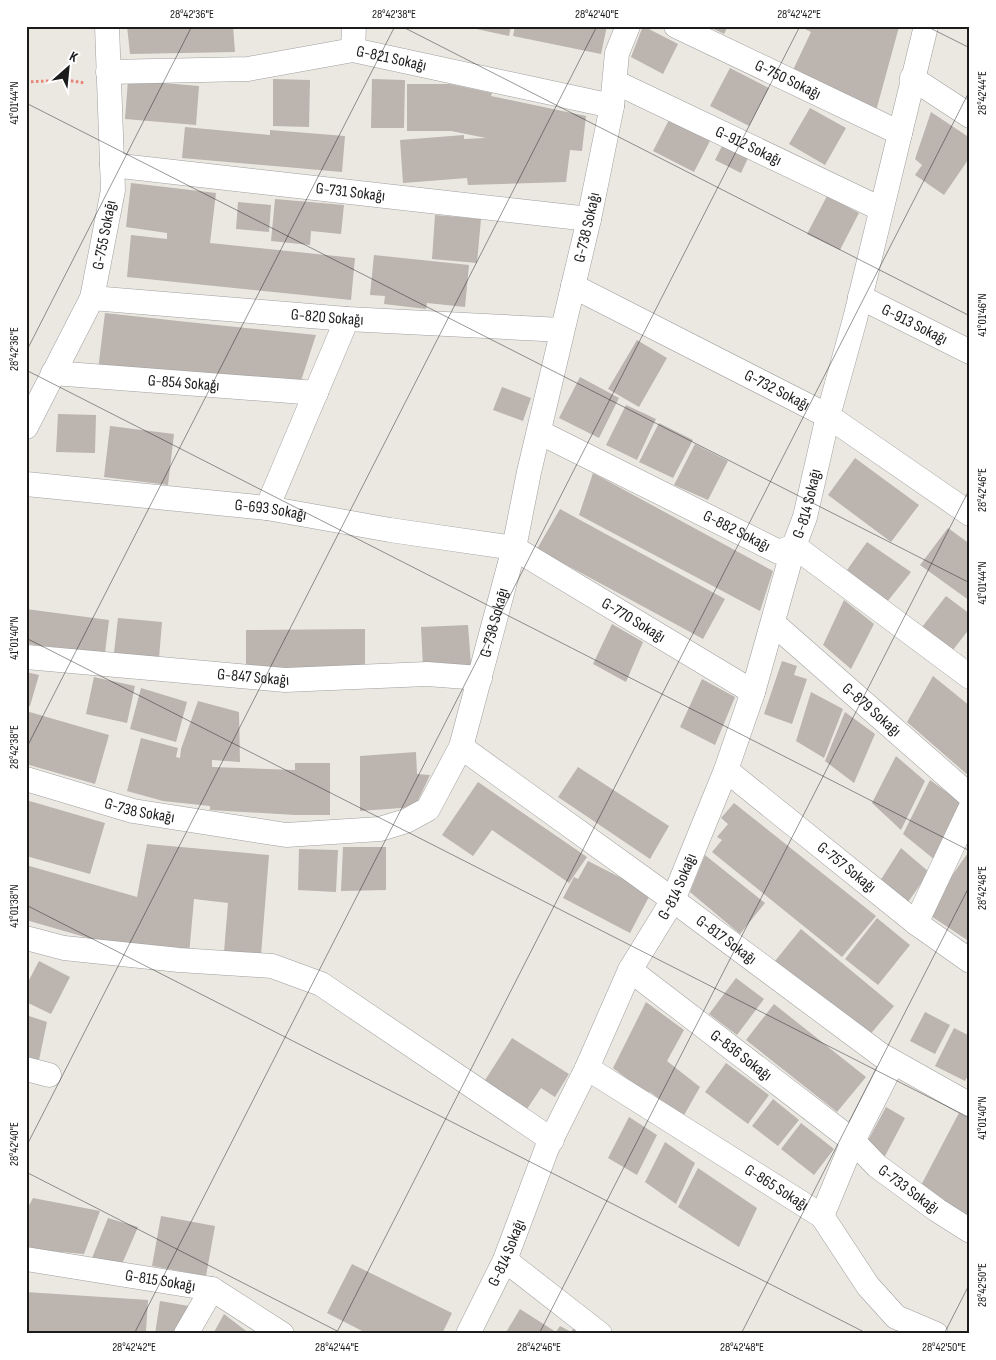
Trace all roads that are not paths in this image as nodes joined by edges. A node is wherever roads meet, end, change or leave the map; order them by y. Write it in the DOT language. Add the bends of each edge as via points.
graph roads {
  1 [pos="107,26"];
  2 [pos="354,26"];
  3 [pos="628,26"];
  4 [pos="676,26"];
  5 [pos="926,26"];
  6 [pos="353,50"];
  7 [pos="108,72"];
  8 [pos="912,78"];
  9 [pos="615,82"];
  10 [pos="612,106"];
  11 [pos="970,116"];
  12 [pos="900,133"];
  13 [pos="112,165"];
  14 [pos="881,209"];
  15 [pos="589,219"];
  16 [pos="573,286"];
  17 [pos="860,297"];
  18 [pos="92,298"];
  19 [pos="347,319"];
  20 [pos="562,330"];
  21 [pos="970,352"];
  22 [pos="53,373"];
  23 [pos="316,394"];
  24 [pos="828,416"];
  25 [pos="26,428"];
  26 [pos="538,432"];
  27 [pos="26,484"];
  28 [pos="267,508"];
  29 [pos="970,514"];
  30 [pos="794,546"];
  31 [pos="514,548"];
  32 [pos="774,624"];
  33 [pos="26,657"];
  34 [pos="970,677"];
  35 [pos="480,678"];
  36 [pos="753,692"];
  37 [pos="460,748"];
  38 [pos="726,770"];
  39 [pos="26,779"];
  40 [pos="970,796"];
  41 [pos="970,809"];
  42 [pos="674,900"];
  43 [pos="916,924"];
  44 [pos="26,938"];
  45 [pos="970,961"];
  46 [pos="630,970"];
  47 [pos="894,1062"];
  48 [pos="26,1068"];
  49 [pos="588,1068"];
  50 [pos="50,1075"];
  51 [pos="970,1105"];
  52 [pos="552,1140"];
  53 [pos="853,1141"];
  54 [pos="822,1216"];
  55 [pos="970,1231"];
  56 [pos="26,1259"];
  57 [pos="504,1260"];
  58 [pos="212,1289"];
  59 [pos="186,1334"];
  60 [pos="282,1334"];
  61 [pos="468,1334"];
  62 [pos="600,1334"];
  63 [pos="936,1334"];
  1 -- 7 [label="street, G-755 Sokağı"];
  2 -- 6 [label="street"];
  3 -- 9 [label="street, G-738 Sokağı" via="617,53"];
  4 -- 12 [label="street, G-750 Sokağı"];
  5 -- 8 [label="street, G-814 Sokağı"];
  6 -- 7 [label="street, G-821 Sokağı" via="248,69"];
  6 -- 10 [label="street, G-821 Sokağı"];
  7 -- 13 [label="street, G-755 Sokağı"];
  8 -- 11 [label="street"];
  8 -- 12 [label="street, G-814 Sokağı"];
  9 -- 10 [label="street, G-738 Sokağı"];
  9 -- 14 [label="street, G-912 Sokağı"];
  10 -- 15 [label="street, G-738 Sokağı"];
  12 -- 14 [label="street, G-814 Sokağı"];
  13 -- 15 [label="street, G-731 Sokağı"];
  13 -- 18 [label="street, G-755 Sokağı" via="113,190"];
  14 -- 17 [label="street, G-814 Sokağı"];
  15 -- 16 [label="street, G-738 Sokağı"];
  16 -- 20 [label="street, G-738 Sokağı"];
  16 -- 24 [label="street, G-732 Sokağı"];
  17 -- 21 [label="street, G-913 Sokağı"];
  17 -- 24 [label="street, G-814 Sokağı"];
  18 -- 19 [label="street, G-820 Sokağı"];
  18 -- 22 [label="street, G-755 Sokağı"];
  19 -- 20 [label="street, G-820 Sokağı"];
  19 -- 23 [label="street"];
  20 -- 26 [label="street, G-738 Sokağı"];
  22 -- 23 [label="street, G-854 Sokağı"];
  22 -- 25 [label="street, G-755 Sokağı"];
  23 -- 28 [label="street"];
  24 -- 29 [label="street, G-732 Sokağı"];
  24 -- 30 [label="street, G-814 Sokağı" via="805,517"];
  26 -- 30 [label="street, G-882 Sokağı" via="779,552"];
  26 -- 31 [label="street, G-738 Sokağı"];
  27 -- 28 [label="street, G-693 Sokağı"];
  28 -- 31 [label="street, G-693 Sokağı"];
  30 -- 32 [label="street, G-814 Sokağı"];
  30 -- 34 [label="street, G-882 Sokağı"];
  31 -- 35 [label="street, G-738 Sokağı"];
  31 -- 36 [label="street, G-770 Sokağı"];
  32 -- 36 [label="street, G-814 Sokağı"];
  32 -- 40 [label="street, G-879 Sokağı"];
  33 -- 35 [label="street, G-847 Sokağı" via="285,680 427,674"];
  35 -- 37 [label="street, G-738 Sokağı"];
  36 -- 38 [label="street, G-814 Sokağı"];
  37 -- 39 [label="street, G-738 Sokağı" via="428,810 380,829 286,835 132,811"];
  37 -- 42 [label="street, G-817 Sokağı"];
  38 -- 42 [label="street, G-814 Sokağı"];
  38 -- 43 [label="street, G-757 Sokağı"];
  41 -- 43 [label="street"];
  42 -- 46 [label="street, G-814 Sokağı"];
  42 -- 47 [label="street, G-817 Sokağı"];
  43 -- 45 [label="street, G-757 Sokağı"];
  44 -- 52 [label="street" via="64,948 272,966 321,984"];
  46 -- 49 [label="street, G-814 Sokağı"];
  46 -- 53 [label="street, G-836 Sokağı"];
  47 -- 51 [label="street, G-817 Sokağı"];
  47 -- 53 [label="street"];
  48 -- 50 [label="street"];
  49 -- 52 [label="street, G-814 Sokağı"];
  49 -- 54 [label="street, G-865 Sokağı"];
  52 -- 57 [label="street, G-814 Sokağı"];
  53 -- 54 [label="street"];
  53 -- 55 [label="street, G-733 Sokağı" via="877,1166"];
  54 -- 63 [label="street, G-865 Sokağı" via="868,1286 896,1317"];
  56 -- 58 [label="street, G-815 Sokağı"];
  57 -- 61 [label="street, G-814 Sokağı"];
  57 -- 62 [label="street"];
  58 -- 59 [label="street"];
  58 -- 60 [label="street, G-815 Sokağı"];
}
